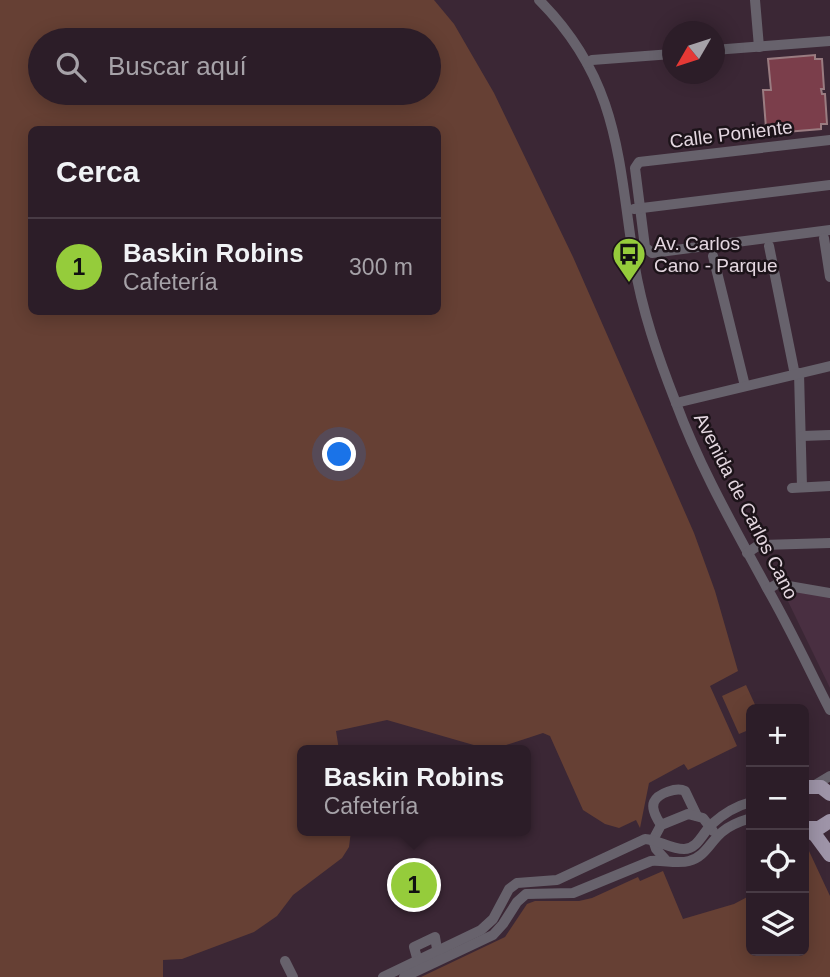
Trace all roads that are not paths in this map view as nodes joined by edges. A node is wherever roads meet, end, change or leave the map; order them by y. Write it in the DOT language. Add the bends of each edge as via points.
graph roads {
  1 [pos="539,0"];
  2 [pos="755,0"];
  3 [pos="830,41"];
  4 [pos="759,47"];
  5 [pos="725,49"];
  6 [pos="662,55"];
  7 [pos="587,63"];
  8 [pos="830,140"];
  9 [pos="830,185"];
  10 [pos="640,208"];
  11 [pos="628,209"];
  12 [pos="827,234"];
  13 [pos="769,247"];
  14 [pos="713,256"];
  15 [pos="830,277"];
  16 [pos="830,366"];
  17 [pos="797,374"];
  18 [pos="745,386"];
  19 [pos="676,403"];
  20 [pos="830,435"];
  21 [pos="802,436"];
  22 [pos="830,486"];
  23 [pos="830,543"];
  24 [pos="747,552"];
  25 [pos="768,589"];
  26 [pos="830,593"];
  27 [pos="830,710"];
  28 [pos="830,776"];
  29 [pos="809,786"];
  30 [pos="830,794"];
  31 [pos="746,804"];
  32 [pos="697,816"];
  33 [pos="746,820"];
  34 [pos="830,821"];
  35 [pos="661,825"];
  36 [pos="710,825"];
  37 [pos="809,828"];
  38 [pos="807,830"];
  39 [pos="830,830"];
  40 [pos="653,839"];
  41 [pos="715,840"];
  42 [pos="830,855"];
  43 [pos="665,859"];
  44 [pos="438,956"];
  45 [pos="285,961"];
  46 [pos="419,965"];
  47 [pos="293,977"];
  48 [pos="383,977"];
  49 [pos="404,977"];
  1 -- 7 [label="street, Avenida de Carlos Cano" via="569,33"];
  2 -- 4 [label="street"];
  3 -- 4 [label="street"];
  4 -- 5 [label="street"];
  6 -- 7 [label="street"];
  7 -- 11 [label="street, Avenida de Carlos Cano" via="618,146"];
  8 -- 10 [label="street, Calle Poniente" via="636,164"];
  9 -- 10 [label="street"];
  10 -- 11 [label="street"];
  10 -- 12 [label="street" via="652,253"];
  11 -- 19 [label="street, Avenida de Carlos Cano" via="644,310"];
  12 -- 15 [label="street"];
  13 -- 17 [label="street"];
  14 -- 18 [label="street"];
  16 -- 17 [label="street"];
  17 -- 18 [label="street"];
  17 -- 21 [label="street"];
  18 -- 19 [label="street"];
  19 -- 24 [label="street, Avenida de Carlos Cano" via="702,467"];
  20 -- 21 [label="street"];
  21 -- 22 [label="street" via="797,487"];
  23 -- 24 [label="street" via="759,545"];
  24 -- 25 [label="street, Avenida de Carlos Cano"];
  25 -- 26 [label="street" via="777,584"];
  25 -- 27 [label="street, Avenida de Carlos Cano"];
  28 -- 29 [label="street"];
  29 -- 30 [label="main road"];
  31 -- 36 [label="street"];
  32 -- 35 [label="street" via="688,814"];
  32 -- 35 [label="street" via="685,791 675,789 653,803"];
  32 -- 36 [label="street"];
  33 -- 41 [label="street"];
  34 -- 37 [label="main road"];
  34 -- 39 [label="main road"];
  35 -- 40 [label="street"];
  36 -- 40 [label="street" via="692,847 675,848"];
  36 -- 41 [label="street"];
  38 -- 42 [label="main road"];
  40 -- 43 [label="street"];
  40 -- 44 [label="street" via="557,880 517,883 503,896 489,924"];
  41 -- 43 [label="street" via="693,860"];
  43 -- 44 [label="street" via="573,893 526,894 493,935"];
  44 -- 46 [label="street"];
  44 -- 46 [label="street" via="435,937 414,947"];
  45 -- 47 [label="street"];
  46 -- 48 [label="street"];
  46 -- 49 [label="street"];
}
